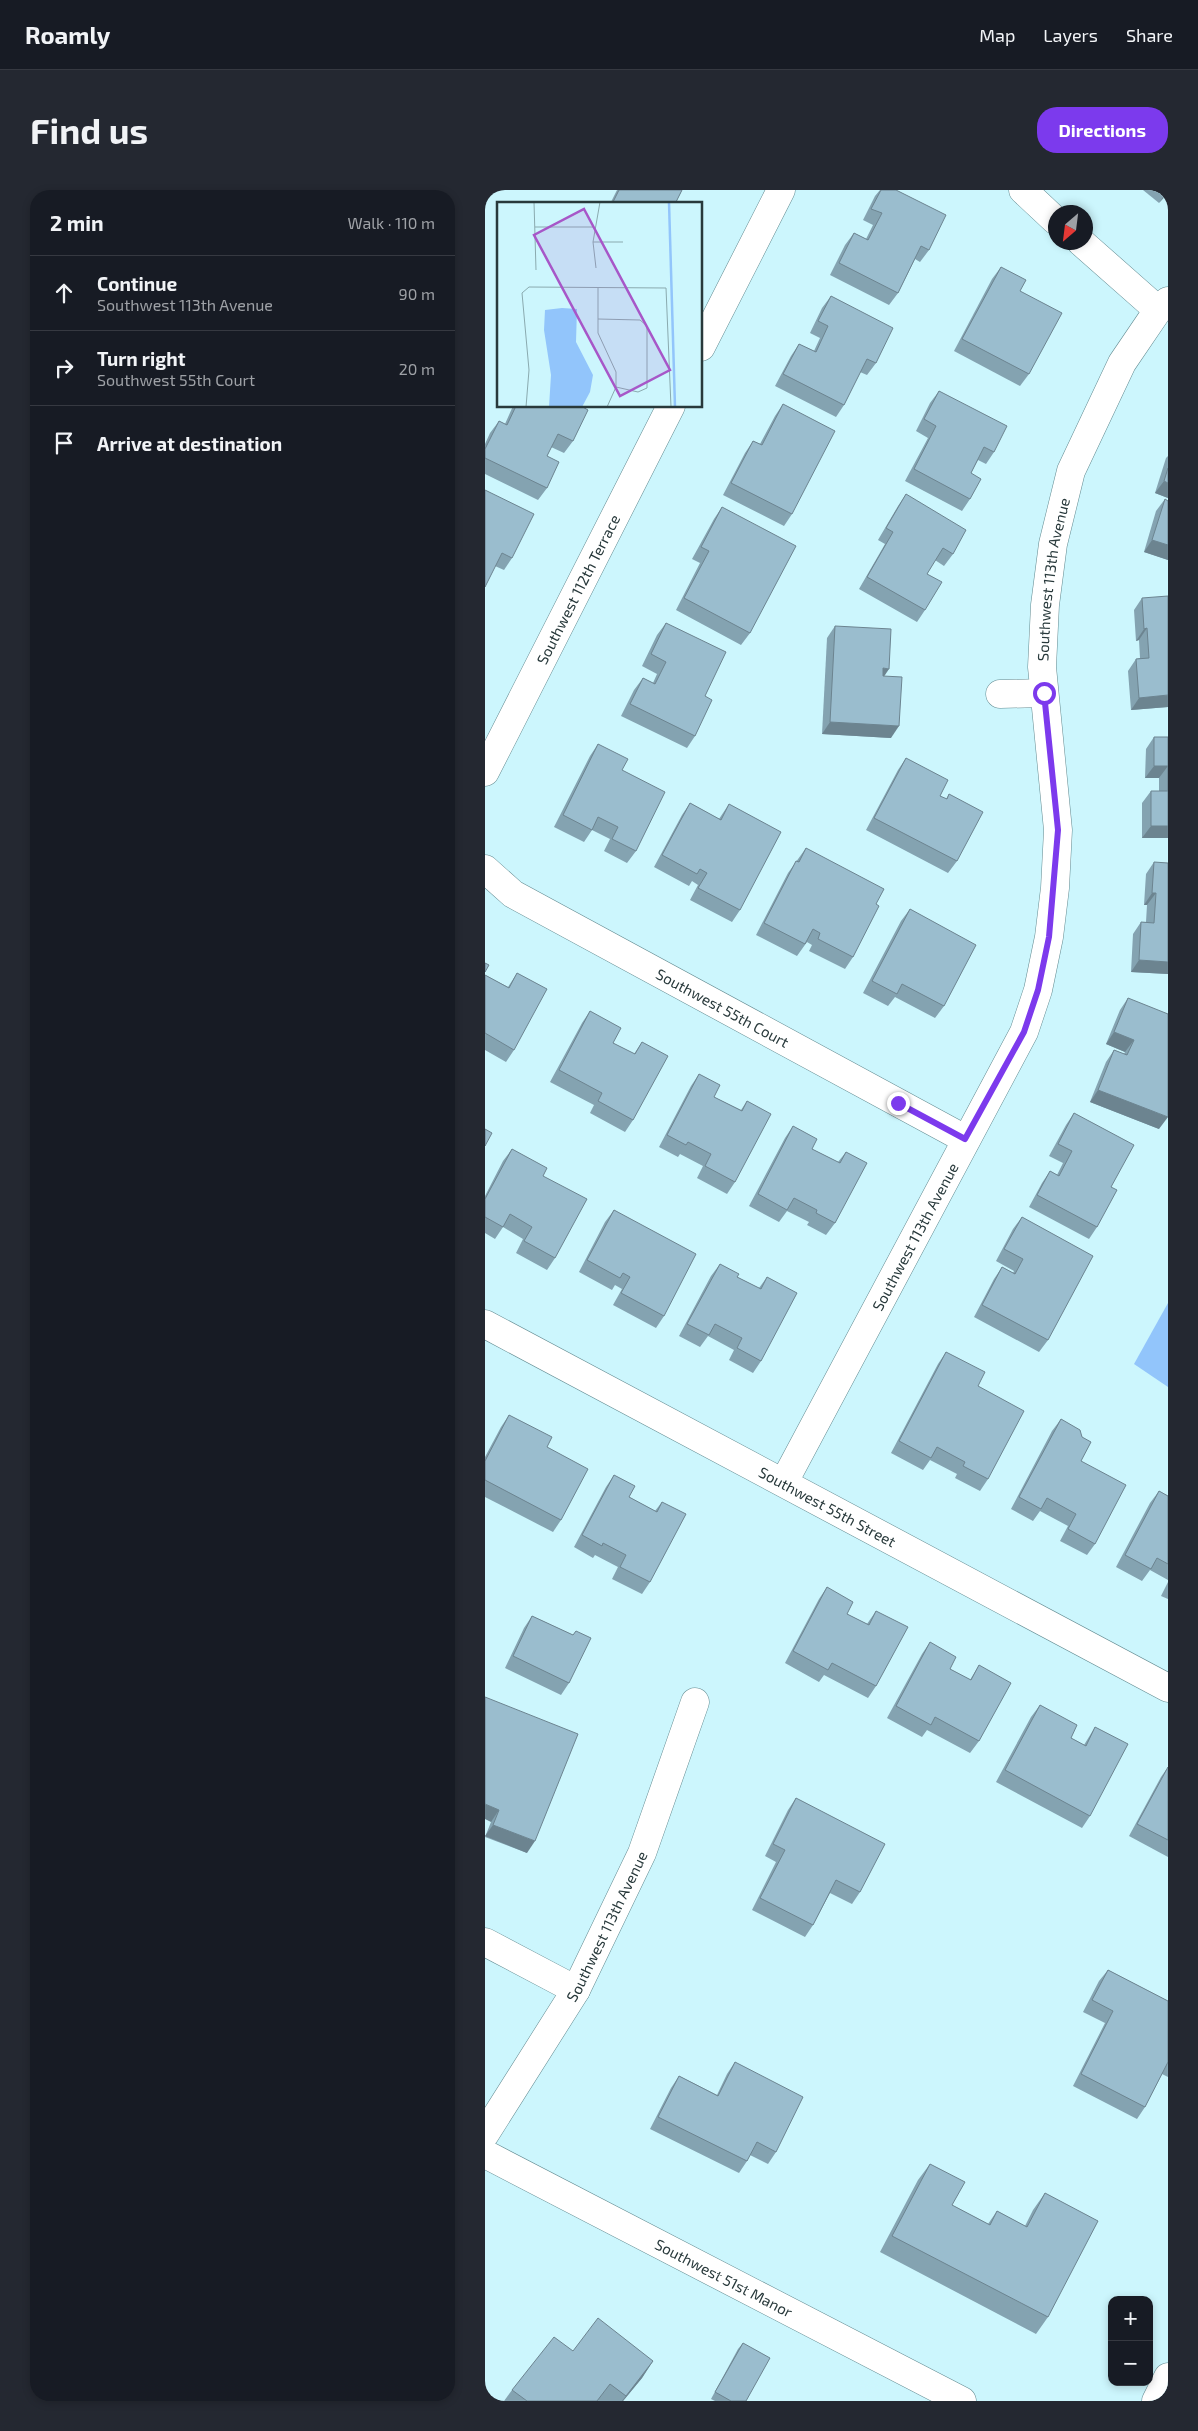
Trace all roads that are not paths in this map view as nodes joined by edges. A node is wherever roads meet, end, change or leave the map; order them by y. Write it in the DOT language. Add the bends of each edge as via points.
graph roads {
  1 [pos="781,190"];
  2 [pos="1023,190"];
  3 [pos="1048,213"];
  4 [pos="1091,250"];
  5 [pos="1163,305"];
  6 [pos="703,343"];
  7 [pos="670,408"];
  8 [pos="1044,693"];
  9 [pos="1000,694"];
  10 [pos="485,772"];
  11 [pos="485,869"];
  12 [pos="965,1139"];
  13 [pos="485,1324"];
  14 [pos="784,1482"];
  15 [pos="1168,1688"];
  16 [pos="695,1702"];
  17 [pos="485,1942"];
  18 [pos="576,1990"];
  19 [pos="485,2134"];
  20 [pos="485,2154"];
  21 [pos="1168,2377"];
  22 [pos="962,2401"];
  23 [pos="1156,2401"];
  1 -- 6 [label="street"];
  2 -- 3 [label="street"];
  4 -- 5 [label="street"];
  5 -- 8 [label="street, Southwest 113th Avenue" via="1122,363 1071,471 1053,544 1045,605"];
  7 -- 10 [label="street, Southwest 112th Terrace"];
  8 -- 9 [label="street"];
  8 -- 12 [label="street, Southwest 113th Avenue" via="1058,830 1049,937 1038,990 1024,1032"];
  11 -- 12 [label="street, Southwest 55th Court" via="513,894"];
  12 -- 14 [label="street, Southwest 113th Avenue"];
  13 -- 14 [label="street, Southwest 55th Street"];
  14 -- 15 [label="street, Southwest 55th Street"];
  16 -- 18 [label="street, Southwest 113th Avenue" via="642,1853"];
  17 -- 18 [label="street"];
  18 -- 19 [label="street, Southwest 113th Avenue"];
  20 -- 22 [label="street, Southwest 51st Manor"];
  21 -- 23 [label="street"];
}
